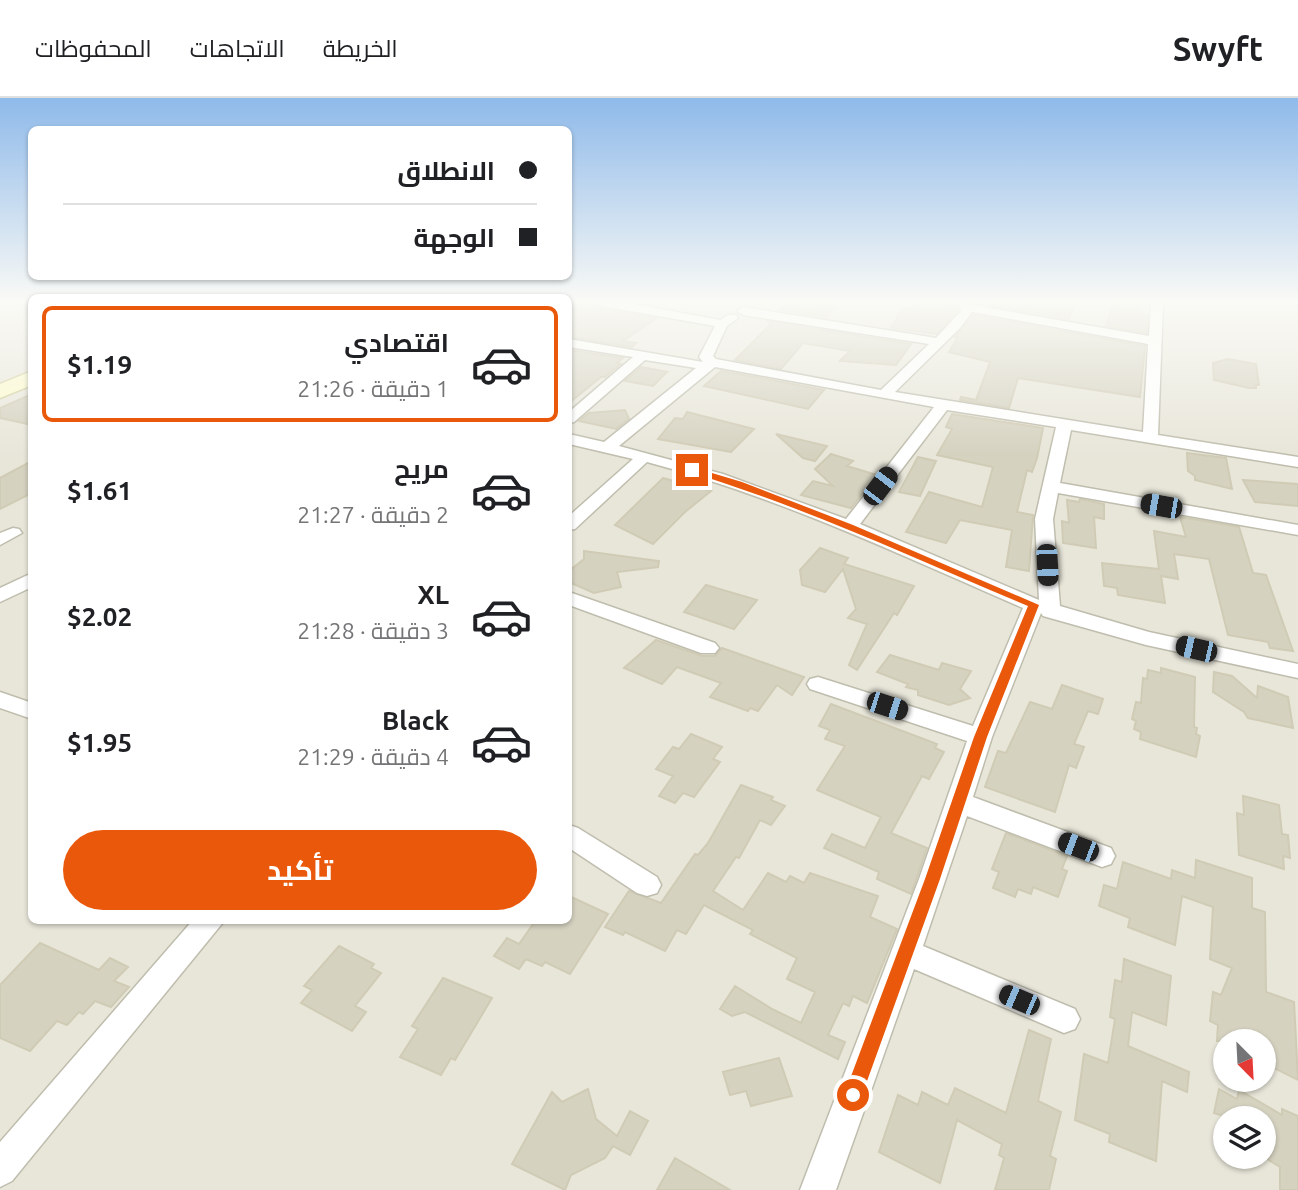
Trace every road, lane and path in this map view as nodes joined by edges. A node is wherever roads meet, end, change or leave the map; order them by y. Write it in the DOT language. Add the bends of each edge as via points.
graph roads {
  1 [pos="634,353"];
  2 [pos="708,353"];
  3 [pos="927,353"];
  4 [pos="1154,353"];
  5 [pos="642,356"];
  6 [pos="709,364"];
  7 [pos="28,379"];
  8 [pos="0,392"];
  9 [pos="884,395"];
  10 [pos="943,405"];
  11 [pos="572,416"];
  12 [pos="1064,425"];
  13 [pos="1150,438"];
  14 [pos="572,440"];
  15 [pos="607,448"];
  16 [pos="645,456"];
  17 [pos="1298,462"];
  18 [pos="1051,487"];
  19 [pos="572,522"];
  20 [pos="849,527"];
  21 [pos="1298,530"];
  22 [pos="28,581"];
  23 [pos="0,596"];
  24 [pos="572,599"];
  25 [pos="1042,608"];
  26 [pos="708,648"];
  27 [pos="1298,671"];
  28 [pos="818,684"];
  29 [pos="0,700"];
  30 [pos="28,710"];
  31 [pos="980,737"];
  32 [pos="958,802"];
  33 [pos="572,837"];
  34 [pos="1102,856"];
  35 [pos="647,885"];
  36 [pos="208,924"];
  37 [pos="905,952"];
  38 [pos="1064,1019"];
  39 [pos="0,1169"];
  40 [pos="818,1190"];
  1 -- 5 [label="street"];
  2 -- 6 [label="street"];
  3 -- 9 [label="street"];
  4 -- 13 [label="street"];
  5 -- 6 [label="street"];
  5 -- 11 [label="street"];
  6 -- 9 [label="street"];
  6 -- 15 [label="street"];
  7 -- 8 [label="street"];
  9 -- 10 [label="street"];
  10 -- 12 [label="street"];
  10 -- 20 [label="street"];
  12 -- 13 [label="street"];
  12 -- 18 [label="street"];
  13 -- 17 [label="street"];
  14 -- 15 [label="street"];
  15 -- 16 [label="street"];
  16 -- 19 [label="street"];
  16 -- 20 [label="street" via="739,484"];
  18 -- 21 [label="street"];
  18 -- 25 [label="street" via="1044,519"];
  20 -- 25 [label="street"];
  22 -- 23 [label="street"];
  24 -- 26 [label="street"];
  25 -- 27 [label="street" via="1146,638"];
  25 -- 31 [label="street"];
  28 -- 31 [label="street"];
  29 -- 30 [label="street"];
  31 -- 32 [label="street"];
  32 -- 34 [label="street"];
  32 -- 37 [label="street"];
  33 -- 35 [label="street"];
  36 -- 39 [label="street"];
  37 -- 38 [label="street"];
  37 -- 40 [label="street"];
}
